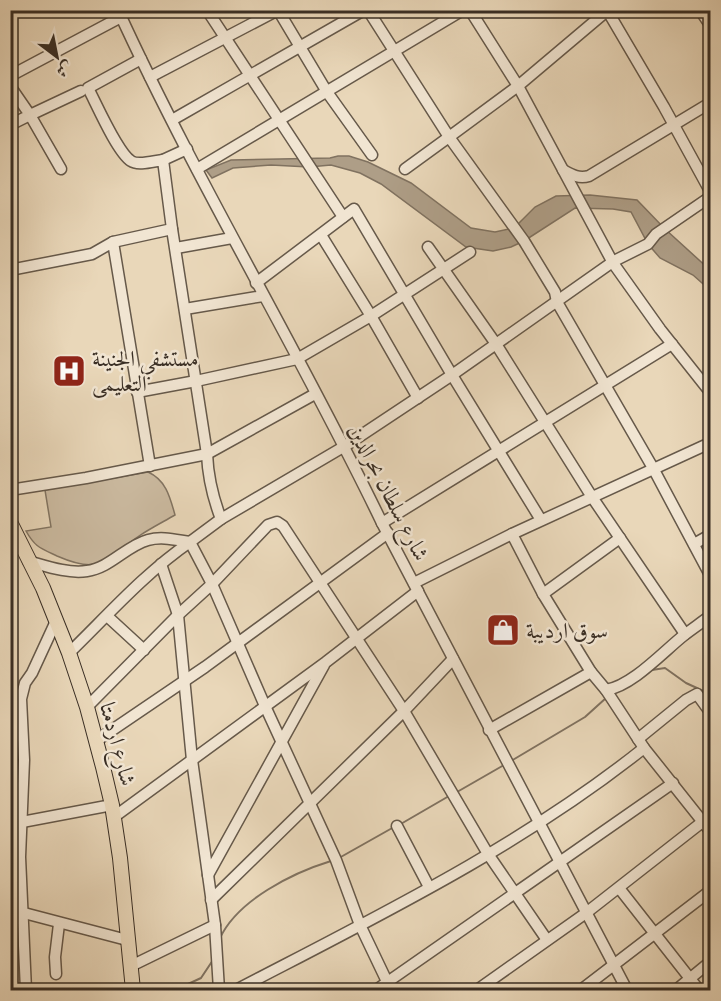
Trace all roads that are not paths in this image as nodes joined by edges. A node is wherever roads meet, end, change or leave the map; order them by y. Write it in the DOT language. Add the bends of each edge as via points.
graph roads {
  1 [pos="207,10"];
  2 [pos="278,10"];
  3 [pos="366,10"];
  4 [pos="463,10"];
  5 [pos="470,10"];
  6 [pos="700,10"];
  7 [pos="607,11"];
  8 [pos="123,13"];
  9 [pos="711,25"];
  10 [pos="225,38"];
  11 [pos="300,47"];
  12 [pos="394,53"];
  13 [pos="141,59"];
  14 [pos="250,75"];
  15 [pos="10,76"];
  16 [pos="150,76"];
  17 [pos="10,86"];
  18 [pos="518,86"];
  19 [pos="82,87"];
  20 [pos="327,92"];
  21 [pos="711,103"];
  22 [pos="30,115"];
  23 [pos="278,119"];
  24 [pos="172,120"];
  25 [pos="10,125"];
  26 [pos="674,125"];
  27 [pos="449,136"];
  28 [pos="187,149"];
  29 [pos="372,155"];
  30 [pos="163,160"];
  31 [pos="61,169"];
  32 [pos="196,169"];
  33 [pos="405,170"];
  34 [pos="566,174"];
  35 [pos="711,191"];
  36 [pos="711,197"];
  37 [pos="343,217"];
  38 [pos="172,229"];
  39 [pos="321,235"];
  40 [pos="232,238"];
  41 [pos="113,242"];
  42 [pos="428,247"];
  43 [pos="176,248"];
  44 [pos="470,252"];
  45 [pos="613,263"];
  46 [pos="443,269"];
  47 [pos="10,270"];
  48 [pos="256,283"];
  49 [pos="405,293"];
  50 [pos="263,296"];
  51 [pos="557,302"];
  52 [pos="185,309"];
  53 [pos="371,316"];
  54 [pos="496,344"];
  55 [pos="672,344"];
  56 [pos="297,359"];
  57 [pos="452,375"];
  58 [pos="196,381"];
  59 [pos="607,386"];
  60 [pos="137,392"];
  61 [pos="711,392"];
  62 [pos="315,394"];
  63 [pos="418,398"];
  64 [pos="544,424"];
  65 [pos="711,443"];
  66 [pos="345,446"];
  67 [pos="500,451"];
  68 [pos="207,454"];
  69 [pos="150,466"];
  70 [pos="653,468"];
  71 [pos="10,490"];
  72 [pos="592,497"];
  73 [pos="221,519"];
  74 [pos="542,520"];
  75 [pos="10,522"];
  76 [pos="382,523"];
  77 [pos="388,533"];
  78 [pos="512,534"];
  79 [pos="711,535"];
  80 [pos="620,538"];
  81 [pos="190,542"];
  82 [pos="694,544"];
  83 [pos="28,561"];
  84 [pos="161,564"];
  85 [pos="711,575"];
  86 [pos="322,582"];
  87 [pos="212,584"];
  88 [pos="416,587"];
  89 [pos="543,594"];
  90 [pos="178,615"];
  91 [pos="107,616"];
  92 [pos="711,616"];
  93 [pos="56,621"];
  94 [pos="685,634"];
  95 [pos="357,637"];
  96 [pos="237,642"];
  97 [pos="144,650"];
  98 [pos="69,653"];
  99 [pos="453,659"];
  100 [pos="326,662"];
  101 [pos="591,672"];
  102 [pos="185,680"];
  103 [pos="606,690"];
  104 [pos="265,706"];
  105 [pos="87,707"];
  106 [pos="404,711"];
  107 [pos="711,712"];
  108 [pos="489,730"];
  109 [pos="96,741"];
  110 [pos="282,743"];
  111 [pos="641,744"];
  112 [pos="192,760"];
  113 [pos="673,783"];
  114 [pos="310,804"];
  115 [pos="113,811"];
  116 [pos="22,822"];
  117 [pos="540,823"];
  118 [pos="708,823"];
  119 [pos="397,826"];
  120 [pos="488,854"];
  121 [pos="559,861"];
  122 [pos="208,875"];
  123 [pos="429,887"];
  124 [pos="619,888"];
  125 [pos="711,891"];
  126 [pos="516,892"];
  127 [pos="211,900"];
  128 [pos="24,913"];
  129 [pos="586,913"];
  130 [pos="59,924"];
  131 [pos="360,925"];
  132 [pos="215,926"];
  133 [pos="655,934"];
  134 [pos="127,940"];
  135 [pos="547,940"];
  136 [pos="711,962"];
  137 [pos="131,966"];
  138 [pos="614,966"];
  139 [pos="56,974"];
  140 [pos="690,978"];
  141 [pos="389,986"];
  142 [pos="26,990"];
  143 [pos="133,990"];
  144 [pos="219,990"];
  145 [pos="236,990"];
  146 [pos="376,990"];
  147 [pos="479,990"];
  148 [pos="581,990"];
  149 [pos="627,990"];
  150 [pos="676,990"];
  151 [pos="699,990"];
  1 -- 10 [label="street"];
  2 -- 10 [label="street"];
  2 -- 11 [label="street"];
  3 -- 11 [label="street"];
  3 -- 12 [label="street"];
  4 -- 12 [label="street"];
  5 -- 18 [label="street"];
  6 -- 9 [label="street"];
  7 -- 18 [label="street"];
  7 -- 26 [label="street"];
  8 -- 13 [label="street, شارع سلطان بحرالدين"];
  8 -- 15 [label="street"];
  10 -- 14 [label="street"];
  10 -- 16 [label="street"];
  11 -- 14 [label="street"];
  11 -- 20 [label="street"];
  12 -- 20 [label="street"];
  12 -- 27 [label="street"];
  13 -- 16 [label="street, شارع سلطان بحرالدين"];
  13 -- 19 [label="street"];
  14 -- 23 [label="street"];
  14 -- 24 [label="street"];
  16 -- 24 [label="street, شارع سلطان بحرالدين"];
  17 -- 22 [label="street"];
  18 -- 27 [label="street"];
  18 -- 34 [label="street"];
  19 -- 22 [label="street"];
  19 -- 30 [label="street" via="131,162"];
  20 -- 23 [label="street"];
  20 -- 29 [label="street"];
  21 -- 26 [label="street"];
  22 -- 25 [label="street"];
  22 -- 31 [label="street"];
  23 -- 32 [label="street"];
  23 -- 37 [label="street"];
  24 -- 28 [label="street, شارع سلطان بحرالدين"];
  26 -- 34 [label="street" via="589,176"];
  26 -- 35 [label="street"];
  27 -- 33 [label="street"];
  27 -- 51 [label="street" via="524,241"];
  28 -- 30 [label="street"];
  28 -- 32 [label="street, شارع سلطان بحرالدين"];
  30 -- 38 [label="street"];
  32 -- 40 [label="street, شارع سلطان بحرالدين"];
  34 -- 45 [label="street"];
  36 -- 45 [label="street" via="656,234 648,244"];
  37 -- 39 [label="street"];
  37 -- 49 [label="street" via="354,209"];
  38 -- 41 [label="street"];
  38 -- 43 [label="street"];
  39 -- 48 [label="street"];
  39 -- 53 [label="street"];
  40 -- 43 [label="street"];
  40 -- 48 [label="street, شارع سلطان بحرالدين"];
  41 -- 47 [label="street" via="92,254"];
  41 -- 60 [label="street"];
  42 -- 46 [label="street"];
  43 -- 52 [label="street"];
  44 -- 46 [label="street"];
  45 -- 51 [label="street"];
  45 -- 55 [label="street"];
  46 -- 49 [label="street"];
  46 -- 54 [label="street"];
  48 -- 50 [label="street, شارع سلطان بحرالدين"];
  49 -- 53 [label="street"];
  49 -- 57 [label="street"];
  50 -- 52 [label="street"];
  50 -- 56 [label="street, شارع سلطان بحرالدين"];
  51 -- 54 [label="street"];
  51 -- 59 [label="street"];
  52 -- 58 [label="street"];
  53 -- 56 [label="street"];
  53 -- 63 [label="street"];
  54 -- 57 [label="street"];
  54 -- 64 [label="street"];
  55 -- 59 [label="street"];
  55 -- 61 [label="street"];
  56 -- 58 [label="street"];
  56 -- 62 [label="street, شارع سلطان بحرالدين"];
  57 -- 63 [label="street"];
  57 -- 67 [label="street"];
  58 -- 60 [label="street"];
  58 -- 68 [label="street"];
  59 -- 64 [label="street"];
  59 -- 70 [label="street"];
  60 -- 69 [label="street"];
  62 -- 66 [label="street, شارع سلطان بحرالدين"];
  62 -- 68 [label="street"];
  63 -- 66 [label="street"];
  64 -- 67 [label="street"];
  64 -- 72 [label="street"];
  65 -- 70 [label="street"];
  66 -- 73 [label="street"];
  66 -- 76 [label="street, شارع سلطان بحرالدين"];
  67 -- 74 [label="street"];
  67 -- 76 [label="street"];
  68 -- 69 [label="street"];
  68 -- 73 [label="street" via="213,500"];
  69 -- 71 [label="street"];
  70 -- 72 [label="street"];
  70 -- 82 [label="street"];
  72 -- 74 [label="street"];
  72 -- 80 [label="street"];
  73 -- 81 [label="street"];
  74 -- 78 [label="street"];
  75 -- 83 [label="main road, شارع اردمتا"];
  76 -- 77 [label="street, شارع سلطان بحرالدين"];
  77 -- 86 [label="street"];
  77 -- 88 [label="street, شارع سلطان بحرالدين"];
  78 -- 88 [label="street"];
  78 -- 89 [label="street"];
  79 -- 82 [label="street"];
  80 -- 89 [label="street"];
  80 -- 94 [label="street"];
  81 -- 83 [label="street" via="148,540 101,567 76,573"];
  81 -- 84 [label="street"];
  81 -- 87 [label="street"];
  82 -- 85 [label="street"];
  83 -- 93 [label="main road, شارع اردمتا"];
  84 -- 90 [label="street"];
  84 -- 91 [label="street"];
  86 -- 87 [label="street" via="278,522 268,525"];
  86 -- 95 [label="street"];
  86 -- 96 [label="street"];
  87 -- 90 [label="street"];
  87 -- 96 [label="street"];
  88 -- 95 [label="street"];
  88 -- 99 [label="street, شارع سلطان بحرالدين"];
  89 -- 101 [label="street"];
  90 -- 97 [label="street"];
  90 -- 102 [label="street"];
  91 -- 97 [label="street"];
  91 -- 98 [label="street"];
  92 -- 94 [label="street"];
  93 -- 98 [label="main road, شارع اردمتا"];
  93 -- 116 [label="street" via="21,699"];
  94 -- 103 [label="street" via="633,677"];
  95 -- 100 [label="street"];
  95 -- 106 [label="street"];
  96 -- 102 [label="street"];
  96 -- 104 [label="street"];
  97 -- 105 [label="street"];
  98 -- 105 [label="main road, شارع اردمتا"];
  99 -- 106 [label="street"];
  99 -- 108 [label="street, شارع سلطان بحرالدين"];
  100 -- 104 [label="street"];
  100 -- 110 [label="street"];
  101 -- 103 [label="street"];
  101 -- 108 [label="street"];
  102 -- 109 [label="street"];
  102 -- 112 [label="street"];
  103 -- 111 [label="street"];
  104 -- 110 [label="street"];
  104 -- 112 [label="street"];
  105 -- 109 [label="main road, شارع اردمتا"];
  106 -- 114 [label="street"];
  106 -- 120 [label="street"];
  107 -- 111 [label="street" via="697,694"];
  108 -- 117 [label="street, شارع سلطان بحرالدين"];
  109 -- 115 [label="main road, شارع اردمتا"];
  110 -- 114 [label="street"];
  110 -- 122 [label="street"];
  111 -- 113 [label="street"];
  111 -- 117 [label="street" via="592,788"];
  112 -- 115 [label="street"];
  112 -- 122 [label="street"];
  113 -- 118 [label="street"];
  113 -- 121 [label="street"];
  114 -- 127 [label="street"];
  114 -- 131 [label="street"];
  115 -- 116 [label="street"];
  115 -- 134 [label="main road, شارع اردمتا"];
  116 -- 128 [label="street"];
  117 -- 120 [label="street"];
  117 -- 121 [label="street, شارع سلطان بحرالدين"];
  118 -- 124 [label="street"];
  119 -- 123 [label="street"];
  120 -- 123 [label="street"];
  120 -- 126 [label="street"];
  121 -- 126 [label="street"];
  121 -- 129 [label="street, شارع سلطان بحرالدين"];
  122 -- 127 [label="street"];
  123 -- 131 [label="street"];
  124 -- 129 [label="street"];
  124 -- 133 [label="street"];
  125 -- 133 [label="street"];
  126 -- 135 [label="street"];
  126 -- 141 [label="street"];
  127 -- 132 [label="street"];
  128 -- 130 [label="street"];
  128 -- 142 [label="street"];
  129 -- 135 [label="street"];
  129 -- 138 [label="street, شارع سلطان بحرالدين"];
  130 -- 134 [label="street"];
  130 -- 139 [label="street"];
  131 -- 141 [label="street"];
  131 -- 145 [label="street"];
  132 -- 137 [label="street"];
  132 -- 144 [label="street"];
  133 -- 138 [label="street"];
  133 -- 140 [label="street"];
  134 -- 137 [label="main road, شارع اردمتا"];
  135 -- 147 [label="street"];
  136 -- 140 [label="street"];
  137 -- 143 [label="main road, شارع اردمتا"];
  138 -- 148 [label="street"];
  138 -- 149 [label="street, شارع سلطان بحرالدين"];
  140 -- 150 [label="street"];
  140 -- 151 [label="street"];
  141 -- 146 [label="street"];
}
